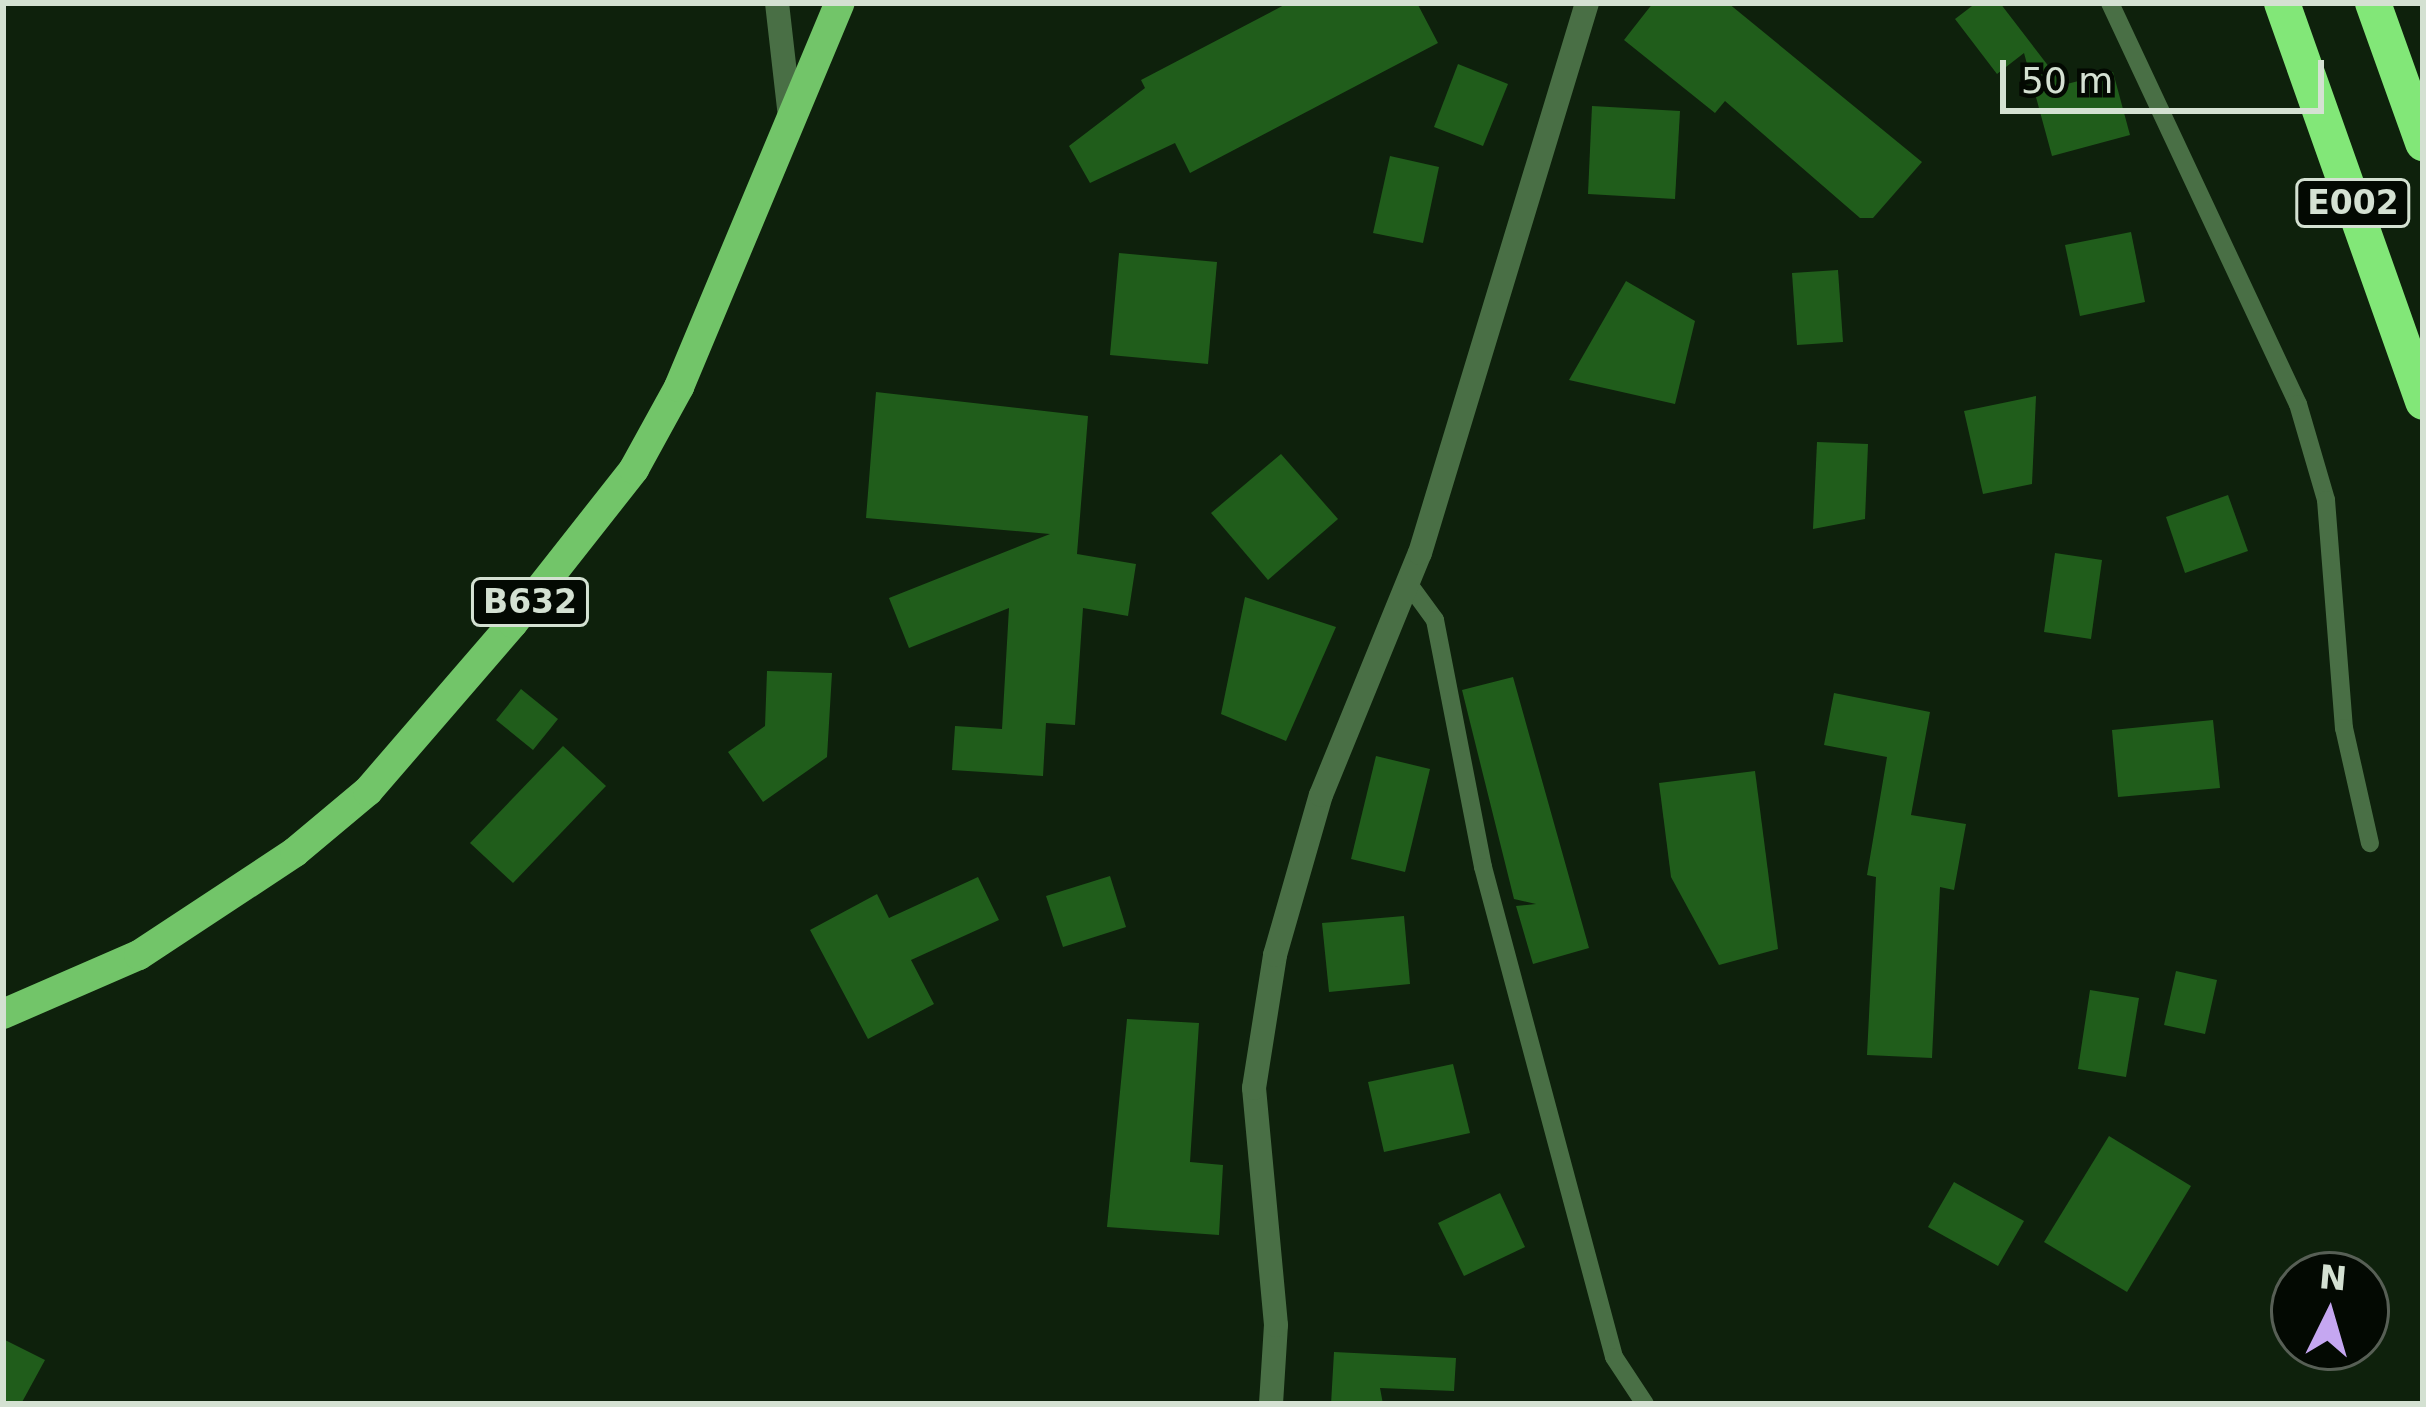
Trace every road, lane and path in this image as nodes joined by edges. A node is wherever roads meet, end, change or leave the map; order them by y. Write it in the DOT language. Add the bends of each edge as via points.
graph roads {
  1 [pos="776,3"];
  2 [pos="840,3"];
  3 [pos="1587,3"];
  4 [pos="2110,3"];
  5 [pos="2282,3"];
  6 [pos="2373,3"];
  7 [pos="790,117"];
  8 [pos="2423,143"];
  9 [pos="2423,403"];
  10 [pos="1408,583"];
  11 [pos="2370,843"];
  12 [pos="3,1014"];
  13 [pos="1271,1404"];
  14 [pos="1645,1404"];
  1 -- 7 [label="street"];
  2 -- 7 [label="main road, B632"];
  3 -- 10 [label="street"];
  4 -- 11 [label="lane" via="2298,404 2326,500 2344,728"];
  5 -- 9 [label="highway, E002"];
  6 -- 8 [label="highway, E002"];
  7 -- 12 [label="main road, B632" via="722,295 634,469 435,716 368,791 235,894 139,955"];
  10 -- 13 [label="street" via="1321,795 1276,955 1254,1088 1276,1325"];
  10 -- 14 [label="lane" via="1435,620 1484,867 1614,1357"];
}
